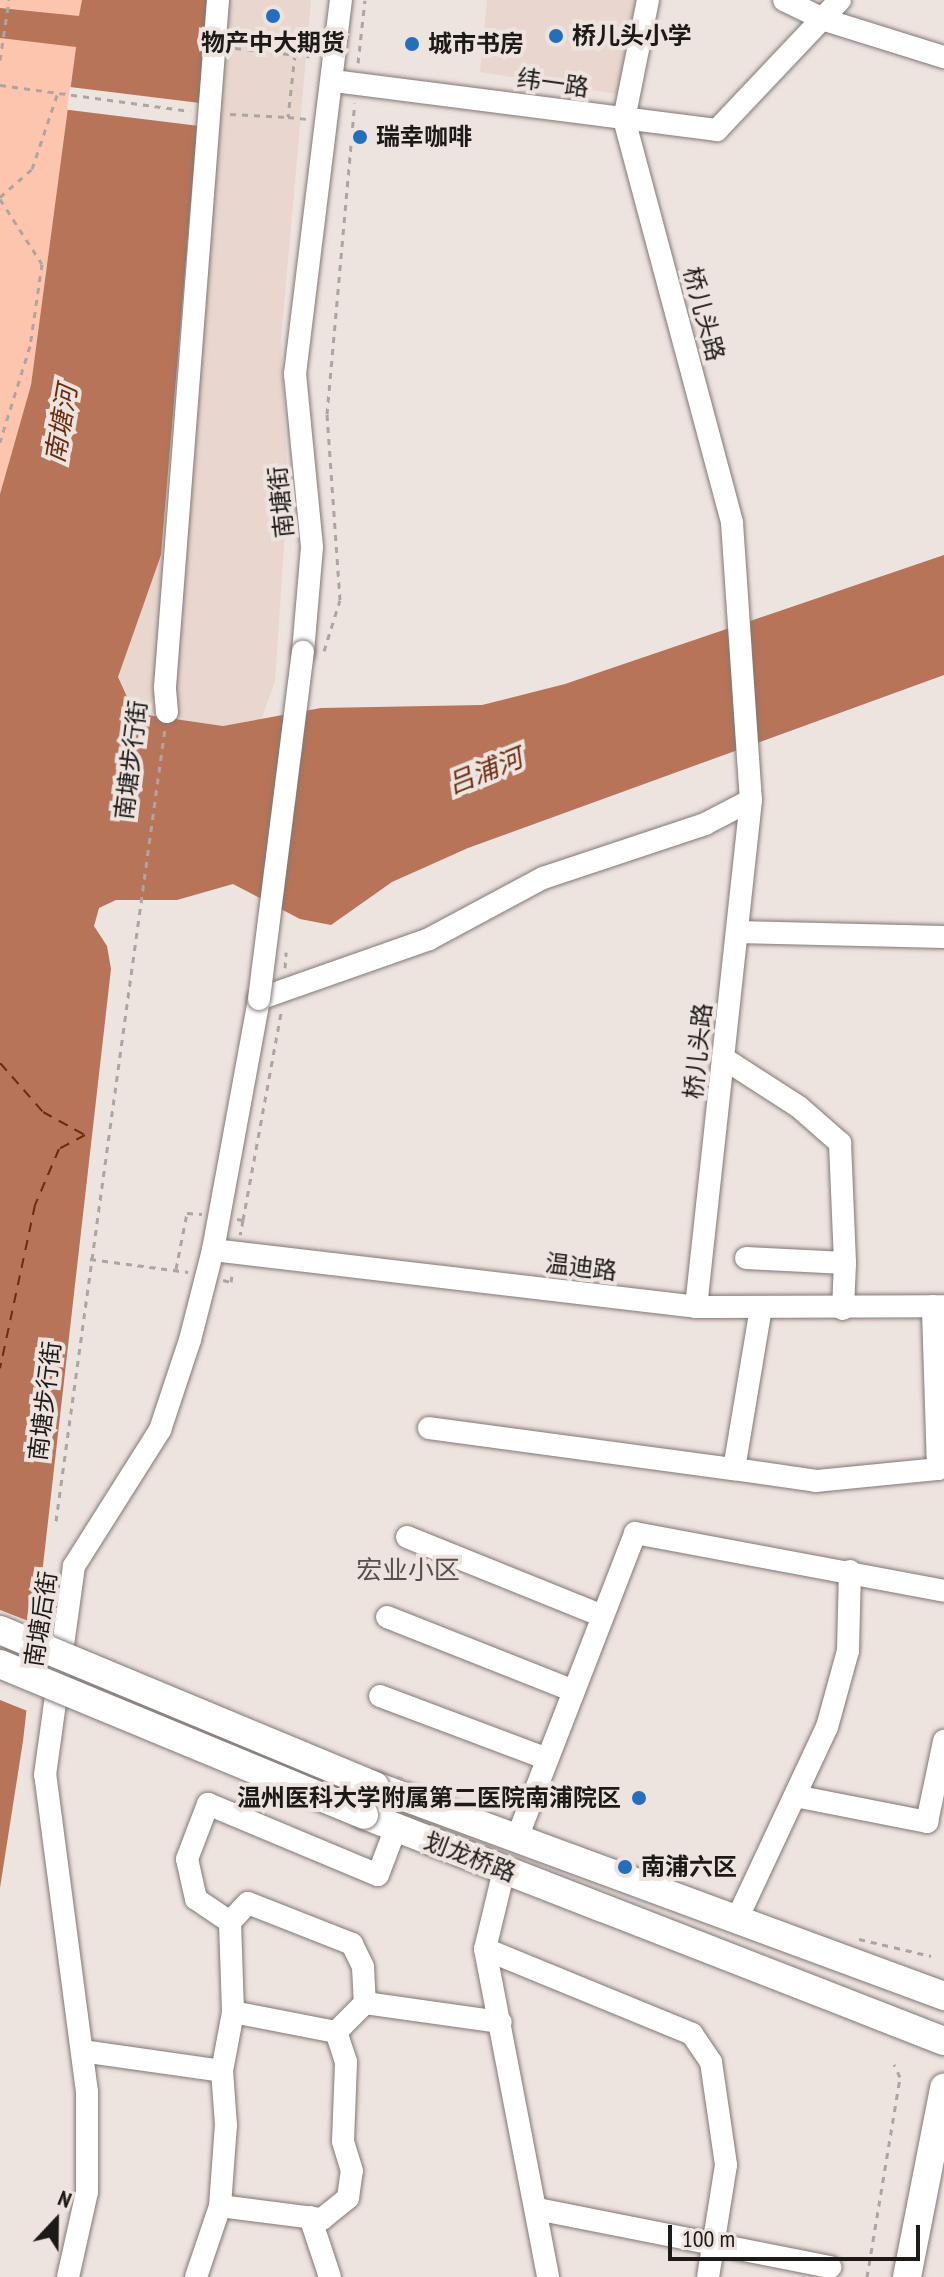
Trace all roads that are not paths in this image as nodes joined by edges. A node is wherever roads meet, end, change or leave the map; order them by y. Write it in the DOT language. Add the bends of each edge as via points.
graph roads {
  1 [pos="218,0"];
  2 [pos="341,0"];
  3 [pos="648,0"];
  4 [pos="784,0"];
  5 [pos="840,0"];
  6 [pos="825,20"];
  7 [pos="944,57"];
  8 [pos="347,71"];
  9 [pos="624,119"];
  10 [pos="167,712"];
  11 [pos="751,800"];
  12 [pos="737,932"];
  13 [pos="944,937"];
  14 [pos="259,999"];
  15 [pos="723,1058"];
  16 [pos="213,1250"];
  17 [pos="746,1258"];
  18 [pos="845,1263"];
  19 [pos="939,1306"];
  20 [pos="696,1307"];
  21 [pos="761,1308"];
  22 [pos="843,1309"];
  23 [pos="429,1428"];
  24 [pos="734,1469"];
  25 [pos="407,1537"];
  26 [pos="850,1571"];
  27 [pos="944,1591"];
  28 [pos="603,1616"];
  29 [pos="387,1617"];
  30 [pos="0,1630"];
  31 [pos="0,1664"];
  32 [pos="574,1691"];
  33 [pos="380,1696"];
  34 [pos="944,1741"];
  35 [pos="548,1759"];
  36 [pos="795,1796"];
  37 [pos="396,1827"];
  38 [pos="517,1838"];
  39 [pos="504,1870"];
  40 [pos="737,1919"];
  41 [pos="230,1922"];
  42 [pos="485,1949"];
  43 [pos="944,1996"];
  44 [pos="365,2003"];
  45 [pos="233,2012"];
  46 [pos="501,2022"];
  47 [pos="336,2032"];
  48 [pos="944,2041"];
  49 [pos="82,2051"];
  50 [pos="222,2071"];
  51 [pos="944,2088"];
  52 [pos="220,2206"];
  53 [pos="537,2209"];
  54 [pos="310,2217"];
  55 [pos="714,2245"];
  56 [pos="830,2267"];
  57 [pos="68,2277"];
  58 [pos="196,2277"];
  59 [pos="330,2277"];
  60 [pos="548,2277"];
  61 [pos="708,2277"];
  62 [pos="907,2277"];
  1 -- 10 [label="street, 南塘步行街"];
  2 -- 8 [label="street, 南塘街"];
  3 -- 9 [label="street"];
  4 -- 6 [label="street"];
  5 -- 6 [label="street"];
  6 -- 7 [label="street"];
  6 -- 9 [label="street, 纬一路" via="717,130"];
  8 -- 9 [label="street, 纬一路"];
  8 -- 14 [label="street, 南塘街, bridge" via="329,122 295,374 312,547"];
  9 -- 11 [label="street, 桥儿头路" via="732,523"];
  11 -- 12 [label="street, 桥儿头路"];
  11 -- 14 [label="street" via="705,824 543,878 429,939"];
  12 -- 13 [label="street"];
  12 -- 15 [label="street, 桥儿头路"];
  14 -- 16 [label="street, 南塘后街"];
  15 -- 18 [label="street" via="799,1107 840,1143"];
  15 -- 20 [label="street, 桥儿头路"];
  16 -- 20 [label="street, 温迪路"];
  16 -- 49 [label="street, 南塘后街" via="160,1430 74,1566 45,1775"];
  17 -- 18 [label="street"];
  18 -- 22 [label="street"];
  19 -- 22 [label="street, 温迪路"];
  19 -- 24 [label="street" via="938,1469 816,1481"];
  20 -- 21 [label="street, 温迪路"];
  21 -- 22 [label="street, 温迪路"];
  21 -- 24 [label="street"];
  23 -- 24 [label="street"];
  25 -- 28 [label="street"];
  26 -- 27 [label="street"];
  26 -- 28 [label="street" via="635,1533"];
  26 -- 36 [label="street" via="848,1651 827,1727"];
  28 -- 32 [label="street"];
  29 -- 32 [label="street"];
  30 -- 38 [label="main road, 划龙桥路, bridge" via="375,1786"];
  31 -- 37 [label="main road, 划龙桥路, bridge"];
  32 -- 35 [label="street"];
  33 -- 35 [label="street"];
  34 -- 36 [label="street" via="927,1822"];
  35 -- 38 [label="street"];
  36 -- 40 [label="street"];
  37 -- 39 [label="main road, 划龙桥路"];
  37 -- 41 [label="street" via="378,1875 208,1804 187,1859 196,1899"];
  38 -- 40 [label="main road, 划龙桥路"];
  39 -- 42 [label="street"];
  39 -- 48 [label="main road, 划龙桥路"];
  40 -- 43 [label="main road, 划龙桥路"];
  41 -- 44 [label="street" via="248,1903 352,1944 363,1967"];
  41 -- 45 [label="street"];
  42 -- 46 [label="street"];
  42 -- 55 [label="street" via="692,2034 711,2062 726,2165"];
  44 -- 46 [label="street"];
  44 -- 47 [label="street"];
  45 -- 47 [label="street"];
  45 -- 50 [label="street"];
  46 -- 53 [label="street"];
  47 -- 54 [label="street" via="346,2062 343,2141 352,2171 348,2198 322,2219"];
  49 -- 50 [label="street"];
  49 -- 57 [label="street, 南塘后街" via="87,2192"];
  50 -- 52 [label="street" via="226,2125"];
  51 -- 62 [label="main road"];
  52 -- 54 [label="street"];
  52 -- 58 [label="street"];
  53 -- 55 [label="street"];
  53 -- 60 [label="street"];
  54 -- 59 [label="street"];
  55 -- 56 [label="street"];
  55 -- 61 [label="street"];
}
